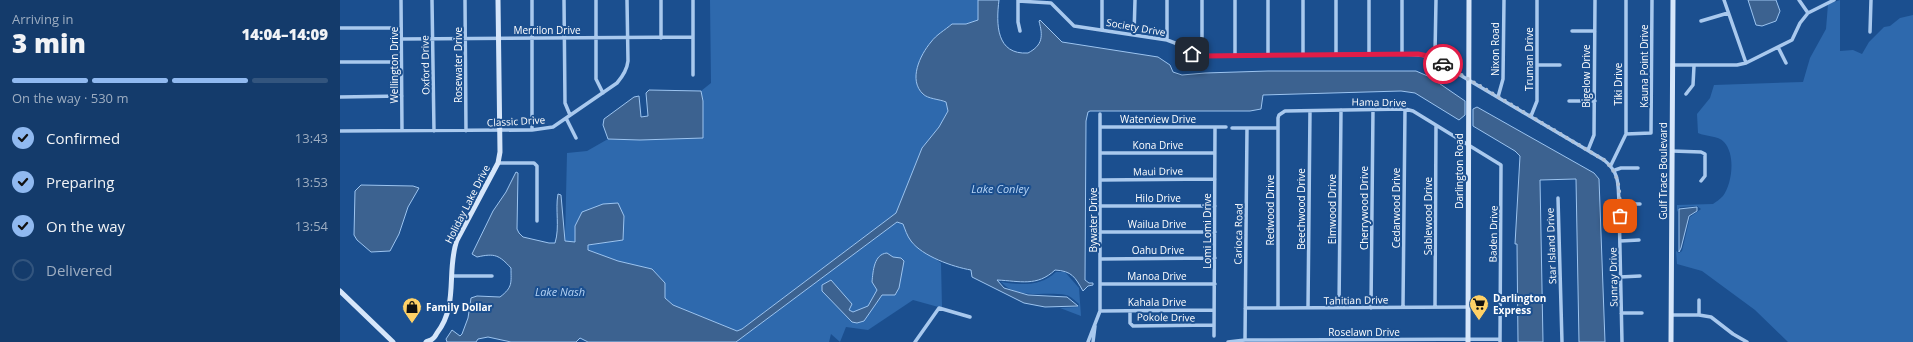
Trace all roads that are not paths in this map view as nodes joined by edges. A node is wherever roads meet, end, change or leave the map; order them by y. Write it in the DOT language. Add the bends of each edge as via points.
graph roads {
  1 [pos="401,0"];
  2 [pos="432,0"];
  3 [pos="465,0"];
  4 [pos="498,0"];
  5 [pos="532,0"];
  6 [pos="564,0"];
  7 [pos="596,0"];
  8 [pos="627,0"];
  9 [pos="661,0"];
  10 [pos="693,0"];
  11 [pos="1018,0"];
  12 [pos="1102,0"];
  13 [pos="1135,0"];
  14 [pos="1167,0"];
  15 [pos="1202,0"];
  16 [pos="1235,0"];
  17 [pos="1268,0"];
  18 [pos="1303,0"];
  19 [pos="1336,0"];
  20 [pos="1369,0"];
  21 [pos="1402,0"];
  22 [pos="1436,0"];
  23 [pos="1469,0"];
  24 [pos="1504,0"];
  25 [pos="1537,0"];
  26 [pos="1595,0"];
  27 [pos="1626,0"];
  28 [pos="1652,0"];
  29 [pos="1673,0"];
  30 [pos="1724,0"];
  31 [pos="1799,0"];
  32 [pos="1834,0"];
  33 [pos="1871,0"];
  34 [pos="1728,13"];
  35 [pos="1808,13"];
  36 [pos="1701,21"];
  37 [pos="340,28"];
  38 [pos="401,28"];
  39 [pos="1102,30"];
  40 [pos="1020,31"];
  41 [pos="1572,31"];
  42 [pos="1595,31"];
  43 [pos="1870,32"];
  44 [pos="1134,35"];
  45 [pos="693,37"];
  46 [pos="466,38"];
  47 [pos="499,38"];
  48 [pos="532,38"];
  49 [pos="564,38"];
  50 [pos="595,38"];
  51 [pos="628,38"];
  52 [pos="661,38"];
  53 [pos="401,39"];
  54 [pos="433,39"];
  55 [pos="1167,40"];
  56 [pos="1778,47"];
  57 [pos="1369,54"];
  58 [pos="1402,54"];
  59 [pos="1268,55"];
  60 [pos="1303,55"];
  61 [pos="1336,55"];
  62 [pos="1202,56"];
  63 [pos="1235,56"];
  64 [pos="1433,59"];
  65 [pos="340,62"];
  66 [pos="401,62"];
  67 [pos="1746,63"];
  68 [pos="1786,63"];
  69 [pos="1536,65"];
  70 [pos="1560,65"];
  71 [pos="1673,66"];
  72 [pos="1694,66"];
  73 [pos="693,75"];
  74 [pos="1469,80"];
  75 [pos="603,93"];
  76 [pos="1686,94"];
  77 [pos="402,96"];
  78 [pos="340,97"];
  79 [pos="1498,97"];
  80 [pos="1569,101"];
  81 [pos="1594,101"];
  82 [pos="1373,109"];
  83 [pos="1405,109"];
  84 [pos="1341,110"];
  85 [pos="1310,111"];
  86 [pos="1281,113"];
  87 [pos="1100,114"];
  88 [pos="570,115"];
  89 [pos="1531,116"];
  90 [pos="566,118"];
  91 [pos="1436,125"];
  92 [pos="1101,127"];
  93 [pos="1215,127"];
  94 [pos="1226,127"];
  95 [pos="1232,128"];
  96 [pos="1247,128"];
  97 [pos="1278,128"];
  98 [pos="466,130"];
  99 [pos="499,130"];
  100 [pos="532,130"];
  101 [pos="340,131"];
  102 [pos="402,131"];
  103 [pos="434,131"];
  104 [pos="1626,134"];
  105 [pos="576,138"];
  106 [pos="1469,143"];
  107 [pos="1588,150"];
  108 [pos="1672,151"];
  109 [pos="1101,153"];
  110 [pos="1215,153"];
  111 [pos="498,163"];
  112 [pos="1611,165"];
  113 [pos="1638,168"];
  114 [pos="1615,170"];
  115 [pos="1215,179"];
  116 [pos="1101,180"];
  117 [pos="1701,181"];
  118 [pos="1558,198"];
  119 [pos="1619,204"];
  120 [pos="1640,204"];
  121 [pos="1100,206"];
  122 [pos="1215,206"];
  123 [pos="537,221"];
  124 [pos="1100,232"];
  125 [pos="1215,232"];
  126 [pos="1639,240"];
  127 [pos="1620,241"];
  128 [pos="1101,258"];
  129 [pos="1215,258"];
  130 [pos="452,276"];
  131 [pos="492,276"];
  132 [pos="1640,276"];
  133 [pos="1620,277"];
  134 [pos="1100,284"];
  135 [pos="1214,284"];
  136 [pos="340,291"];
  137 [pos="1699,300"];
  138 [pos="1403,307"];
  139 [pos="1435,307"];
  140 [pos="1467,307"];
  141 [pos="1245,308"];
  142 [pos="1278,308"];
  143 [pos="1308,308"];
  144 [pos="1339,308"];
  145 [pos="1372,308"];
  146 [pos="1100,310"];
  147 [pos="1214,310"];
  148 [pos="1130,311"];
  149 [pos="1621,313"];
  150 [pos="1642,313"];
  151 [pos="1671,315"];
  152 [pos="1699,315"];
  153 [pos="970,317"];
  154 [pos="1095,325"];
  155 [pos="1214,325"];
  156 [pos="1214,336"];
  157 [pos="1245,340"];
  158 [pos="1431,340"];
  159 [pos="1468,340"];
  160 [pos="1500,340"];
  161 [pos="429,341"];
  162 [pos="1263,341"];
  163 [pos="1296,341"];
  164 [pos="1330,341"];
  165 [pos="1364,341"];
  166 [pos="1398,341"];
  167 [pos="393,342"];
  168 [pos="915,342"];
  169 [pos="1088,342"];
  170 [pos="1094,342"];
  171 [pos="1228,342"];
  172 [pos="1562,342"];
  173 [pos="1622,342"];
  174 [pos="1671,342"];
  175 [pos="1747,342"];
  1 -- 38 [label="street, Wellington Drive"];
  2 -- 54 [label="street, Oxford Drive"];
  3 -- 46 [label="street, Rosewater Drive"];
  4 -- 47 [label="street, Holiday Lake Drive"];
  5 -- 48 [label="street"];
  6 -- 49 [label="street"];
  7 -- 50 [label="street"];
  8 -- 51 [label="street, Classic Drive"];
  9 -- 52 [label="street"];
  10 -- 45 [label="street"];
  11 -- 39 [label="street, Society Drive" via="1051,3 1074,26"];
  11 -- 40 [label="street"];
  12 -- 39 [label="street"];
  13 -- 44 [label="street"];
  14 -- 55 [label="street"];
  15 -- 62 [label="street"];
  16 -- 63 [label="street"];
  17 -- 59 [label="street"];
  18 -- 60 [label="street"];
  19 -- 61 [label="street"];
  20 -- 57 [label="street"];
  21 -- 58 [label="street"];
  22 -- 64 [label="street"];
  23 -- 74 [label="street, Darlington Road"];
  24 -- 79 [label="street, Nixon Road" via="1503,79"];
  25 -- 69 [label="street, Truman Drive"];
  26 -- 42 [label="street, Bigelow Drive"];
  27 -- 104 [label="street, Tiki Drive"];
  28 -- 104 [label="street, Kauna Point Drive" via="1652,133"];
  29 -- 71 [label="street, Gulf Trace Boulevard"];
  30 -- 34 [label="street"];
  31 -- 35 [label="street"];
  32 -- 35 [label="street"];
  33 -- 43 [label="street"];
  34 -- 36 [label="street"];
  34 -- 67 [label="street"];
  35 -- 56 [label="street" via="1792,40"];
  37 -- 38 [label="street"];
  38 -- 53 [label="street, Wellington Drive"];
  39 -- 44 [label="street, Society Drive"];
  41 -- 42 [label="street"];
  42 -- 81 [label="street, Bigelow Drive"];
  44 -- 55 [label="street, Society Drive"];
  45 -- 52 [label="street, Merrilon Drive"];
  45 -- 73 [label="street"];
  46 -- 47 [label="street, Merrilon Drive"];
  46 -- 54 [label="street, Merrilon Drive"];
  46 -- 98 [label="street, Rosewater Drive"];
  47 -- 48 [label="street, Merrilon Drive"];
  47 -- 99 [label="street, Holiday Lake Drive"];
  48 -- 49 [label="street, Merrilon Drive"];
  48 -- 100 [label="street"];
  49 -- 50 [label="street, Merrilon Drive"];
  49 -- 88 [label="street" via="565,103"];
  50 -- 51 [label="street, Merrilon Drive"];
  50 -- 75 [label="street" via="596,79"];
  51 -- 52 [label="street, Merrilon Drive"];
  51 -- 75 [label="street, Classic Drive" via="627,69 617,83"];
  53 -- 54 [label="street, Merrilon Drive"];
  53 -- 66 [label="street, Wellington Drive"];
  54 -- 103 [label="street, Oxford Drive"];
  55 -- 62 [label="street, Society Drive" via="1192,54"];
  56 -- 67 [label="street"];
  56 -- 68 [label="street"];
  57 -- 58 [label="street, Society Drive"];
  57 -- 61 [label="street, Society Drive"];
  58 -- 64 [label="street, Society Drive" via="1422,55"];
  59 -- 60 [label="street, Society Drive"];
  59 -- 63 [label="street, Society Drive"];
  60 -- 61 [label="street, Society Drive"];
  62 -- 63 [label="street, Society Drive"];
  64 -- 74 [label="street, Society Drive"];
  65 -- 66 [label="street"];
  66 -- 77 [label="street, Wellington Drive"];
  67 -- 72 [label="street"];
  69 -- 70 [label="street"];
  69 -- 89 [label="street, Truman Drive" via="1536,105"];
  71 -- 72 [label="street"];
  71 -- 108 [label="street, Gulf Trace Boulevard"];
  72 -- 76 [label="street" via="1693,85"];
  74 -- 79 [label="street, Society Drive"];
  74 -- 106 [label="street, Darlington Road"];
  75 -- 88 [label="street, Classic Drive"];
  77 -- 78 [label="street"];
  77 -- 102 [label="street, Wellington Drive"];
  79 -- 89 [label="street, Society Drive"];
  80 -- 81 [label="street"];
  81 -- 107 [label="street, Bigelow Drive" via="1594,135"];
  82 -- 83 [label="street, Hama Drive"];
  82 -- 84 [label="street, Hama Drive"];
  82 -- 145 [label="street, Cherrywood Drive"];
  83 -- 91 [label="street, Hama Drive"];
  83 -- 138 [label="street, Cedarwood Drive"];
  84 -- 85 [label="street, Hama Drive"];
  84 -- 144 [label="street, Elmwood Drive"];
  85 -- 86 [label="street, Hama Drive"];
  85 -- 143 [label="street, Beechwood Drive"];
  86 -- 97 [label="street, Redwood Drive"];
  87 -- 92 [label="street, Bywater Drive"];
  88 -- 90 [label="street, Classic Drive"];
  89 -- 107 [label="street, Society Drive"];
  90 -- 100 [label="street, Classic Drive" via="553,127"];
  90 -- 105 [label="street"];
  91 -- 106 [label="street, Hama Drive"];
  91 -- 139 [label="street, Sablewood Drive"];
  92 -- 93 [label="street, Waterview Drive"];
  92 -- 109 [label="street, Bywater Drive"];
  93 -- 94 [label="street, Waterview Drive"];
  93 -- 110 [label="street, Lomi Lomi Drive"];
  95 -- 96 [label="street"];
  96 -- 97 [label="street"];
  96 -- 141 [label="street, Carioca Road"];
  97 -- 142 [label="street, Redwood Drive"];
  98 -- 99 [label="street, Classic Drive"];
  98 -- 103 [label="street, Classic Drive"];
  99 -- 100 [label="street, Classic Drive"];
  99 -- 111 [label="street, Holiday Lake Drive"];
  101 -- 102 [label="street, Classic Drive"];
  102 -- 103 [label="street, Classic Drive"];
  104 -- 112 [label="street, Tiki Drive"];
  106 -- 140 [label="street, Darlington Road"];
  106 -- 160 [label="street, Baden Drive" via="1499,162 1501,166"];
  107 -- 112 [label="street, Society Drive"];
  108 -- 117 [label="street" via="1704,154 1705,176"];
  108 -- 151 [label="street, Gulf Trace Boulevard"];
  109 -- 110 [label="street, Kona Drive"];
  109 -- 116 [label="street, Bywater Drive"];
  110 -- 115 [label="street, Lomi Lomi Drive"];
  111 -- 123 [label="street" via="536,164"];
  111 -- 130 [label="street, Holiday Lake Drive" via="457,240 453,250"];
  112 -- 114 [label="street, Sunray Drive"];
  113 -- 114 [label="street"];
  114 -- 119 [label="street, Sunray Drive"];
  115 -- 116 [label="street, Maui Drive"];
  115 -- 122 [label="street, Lomi Lomi Drive"];
  116 -- 121 [label="street, Bywater Drive"];
  118 -- 172 [label="street, Star Island Drive"];
  119 -- 120 [label="street"];
  119 -- 127 [label="street, Sunray Drive"];
  121 -- 122 [label="street, Hilo Drive"];
  121 -- 124 [label="street, Bywater Drive"];
  122 -- 125 [label="street, Lomi Lomi Drive"];
  124 -- 125 [label="street, Wailua Drive"];
  124 -- 128 [label="street, Bywater Drive"];
  125 -- 129 [label="street, Lomi Lomi Drive"];
  126 -- 127 [label="street"];
  127 -- 133 [label="street, Sunray Drive"];
  128 -- 129 [label="street, Oahu Drive"];
  128 -- 134 [label="street, Bywater Drive"];
  129 -- 135 [label="street, Lomi Lomi Drive"];
  130 -- 131 [label="street"];
  130 -- 161 [label="street, Holiday Lake Drive" via="448,314 440,329"];
  132 -- 133 [label="street"];
  133 -- 149 [label="street, Sunray Drive"];
  134 -- 135 [label="street, Manoa Drive"];
  134 -- 146 [label="street, Bywater Drive"];
  135 -- 147 [label="street, Lomi Lomi Drive"];
  136 -- 167 [label="street"];
  137 -- 152 [label="street"];
  138 -- 139 [label="street, Tahitian Drive"];
  138 -- 145 [label="street, Tahitian Drive"];
  139 -- 140 [label="street, Tahitian Drive"];
  140 -- 159 [label="street, Darlington Road"];
  141 -- 142 [label="street, Tahitian Drive"];
  141 -- 157 [label="street, Carioca Road"];
  142 -- 143 [label="street, Tahitian Drive"];
  143 -- 144 [label="street, Tahitian Drive"];
  144 -- 145 [label="street, Tahitian Drive"];
  146 -- 148 [label="street, Kahala Drive"];
  146 -- 154 [label="street, Bywater Drive"];
  147 -- 148 [label="street, Kahala Drive"];
  147 -- 155 [label="street, Lomi Lomi Drive"];
  148 -- 155 [label="street, Pokole Drive" via="1130,323 1133,326"];
  149 -- 150 [label="street"];
  149 -- 173 [label="street, Sunray Drive"];
  151 -- 152 [label="street"];
  151 -- 174 [label="street, Gulf Trace Boulevard"];
  152 -- 175 [label="street" via="1711,317"];
  153 -- 168 [label="street" via="939,308"];
  154 -- 169 [label="street, Bywater Drive"];
  154 -- 170 [label="street, Bywater Drive"];
  155 -- 156 [label="street, Lomi Lomi Drive"];
  157 -- 162 [label="street, Roselawn Drive"];
  157 -- 171 [label="street, Roselawn Drive"];
  158 -- 159 [label="street, Roselawn Drive"];
  158 -- 166 [label="street, Roselawn Drive"];
  159 -- 160 [label="street, Roselawn Drive"];
  162 -- 163 [label="street, Roselawn Drive"];
  163 -- 164 [label="street, Roselawn Drive"];
  164 -- 165 [label="street, Roselawn Drive"];
  165 -- 166 [label="street, Roselawn Drive"];
}
